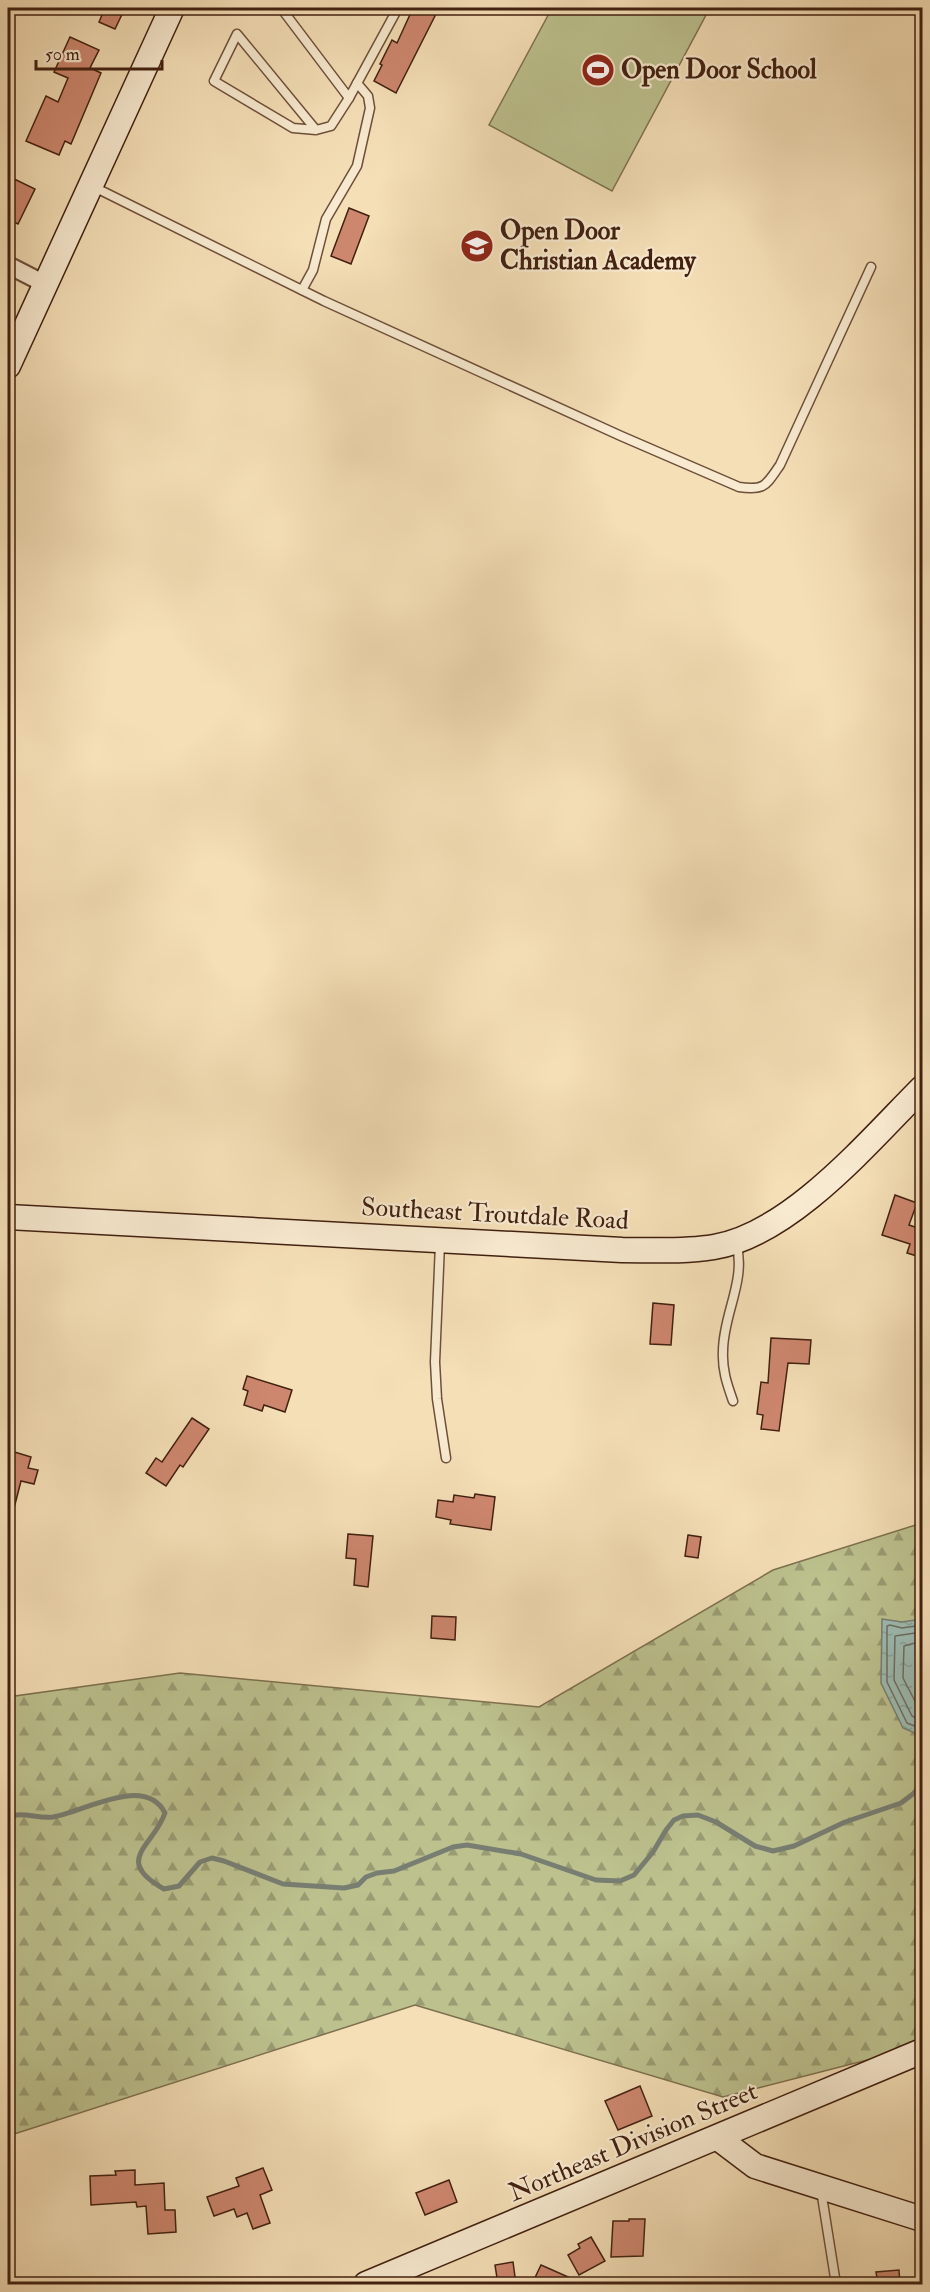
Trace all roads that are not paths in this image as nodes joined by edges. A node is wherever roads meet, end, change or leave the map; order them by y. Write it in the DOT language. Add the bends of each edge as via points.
graph roads {
  1 [pos="172,8"];
  2 [pos="281,8"];
  3 [pos="398,8"];
  4 [pos="357,83"];
  5 [pos="349,98"];
  6 [pos="316,130"];
  7 [pos="90,185"];
  8 [pos="8,265"];
  9 [pos="871,267"];
  10 [pos="45,284"];
  11 [pos="302,290"];
  12 [pos="8,366"];
  13 [pos="922,1088"];
  14 [pos="8,1216"];
  15 [pos="440,1240"];
  16 [pos="736,1241"];
  17 [pos="733,1401"];
  18 [pos="446,1458"];
  19 [pos="922,2051"];
  20 [pos="718,2138"];
  21 [pos="821,2187"];
  22 [pos="922,2220"];
  23 [pos="366,2284"];
  24 [pos="836,2284"];
  1 -- 7 [label="street"];
  2 -- 5 [label="lane"];
  3 -- 4 [label="lane"];
  4 -- 5 [label="lane"];
  4 -- 11 [label="lane" via="368,96 370,108 357,166 326,219 313,270"];
  5 -- 6 [label="lane" via="331,126"];
  6 -- 6 [label="lane" via="264,66 237,34 214,81 293,128"];
  7 -- 10 [label="street"];
  7 -- 11 [label="lane"];
  8 -- 10 [label="street"];
  9 -- 11 [label="lane" via="780,465 767,483 755,489 739,487 621,436"];
  10 -- 12 [label="street"];
  13 -- 16 [label="street, Southeast Troutdale Road" via="811,1196 771,1225"];
  14 -- 15 [label="street, Southeast Troutdale Road"];
  15 -- 16 [label="street, Southeast Troutdale Road" via="622,1250 687,1250"];
  15 -- 18 [label="lane" via="435,1362"];
  16 -- 17 [label="lane" via="740,1269 723,1349 724,1376"];
  19 -- 20 [label="street, Northeast Division Street"];
  20 -- 21 [label="street" via="755,2166"];
  20 -- 23 [label="street, Northeast Division Street"];
  21 -- 22 [label="street"];
  21 -- 24 [label="lane"];
}
